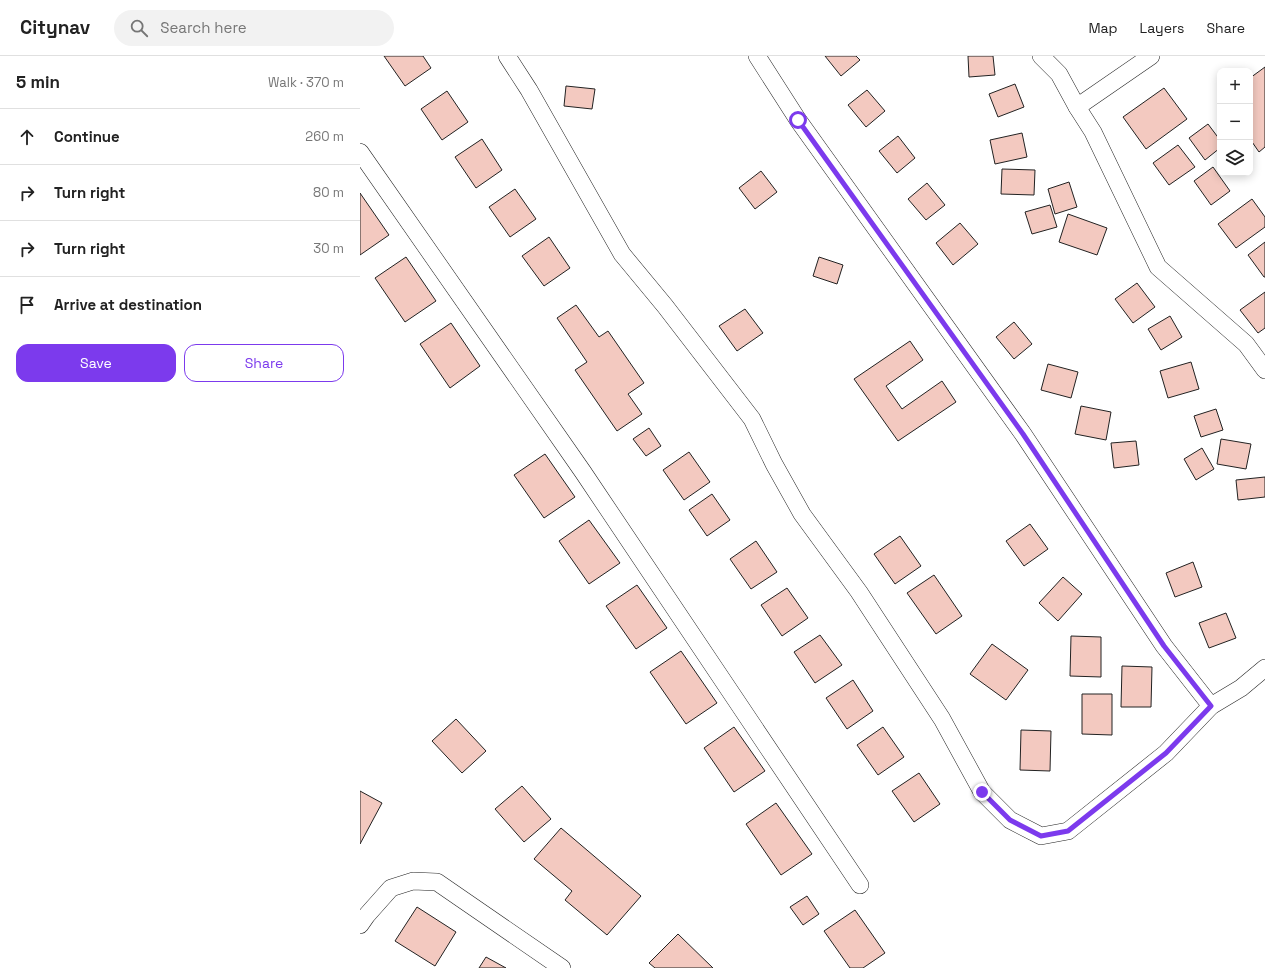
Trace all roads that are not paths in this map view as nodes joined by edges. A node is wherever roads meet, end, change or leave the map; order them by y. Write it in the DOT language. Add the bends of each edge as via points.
graph roads {
  1 [pos="507,56"];
  2 [pos="757,56"];
  3 [pos="1041,56"];
  4 [pos="1151,56"];
  5 [pos="1077,107"];
  6 [pos="360,152"];
  7 [pos="1265,370"];
  8 [pos="1265,668"];
  9 [pos="1211,706"];
  10 [pos="860,885"];
  11 [pos="360,925"];
  12 [pos="562,968"];
  1 -- 9 [label="street" via="622,254 752,419 802,514 859,592 942,719 982,792 1010,820 1041,836 1068,831 1166,753"];
  2 -- 9 [label="street" via="798,120 1023,434 1164,646"];
  3 -- 5 [label="street" via="1059,74"];
  4 -- 5 [label="street"];
  5 -- 7 [label="street" via="1093,132 1158,267 1246,344"];
  6 -- 10 [label="street" via="584,472"];
  8 -- 9 [label="street" via="1241,688"];
  11 -- 12 [label="street" via="391,888 413,881 437,882"];
}
